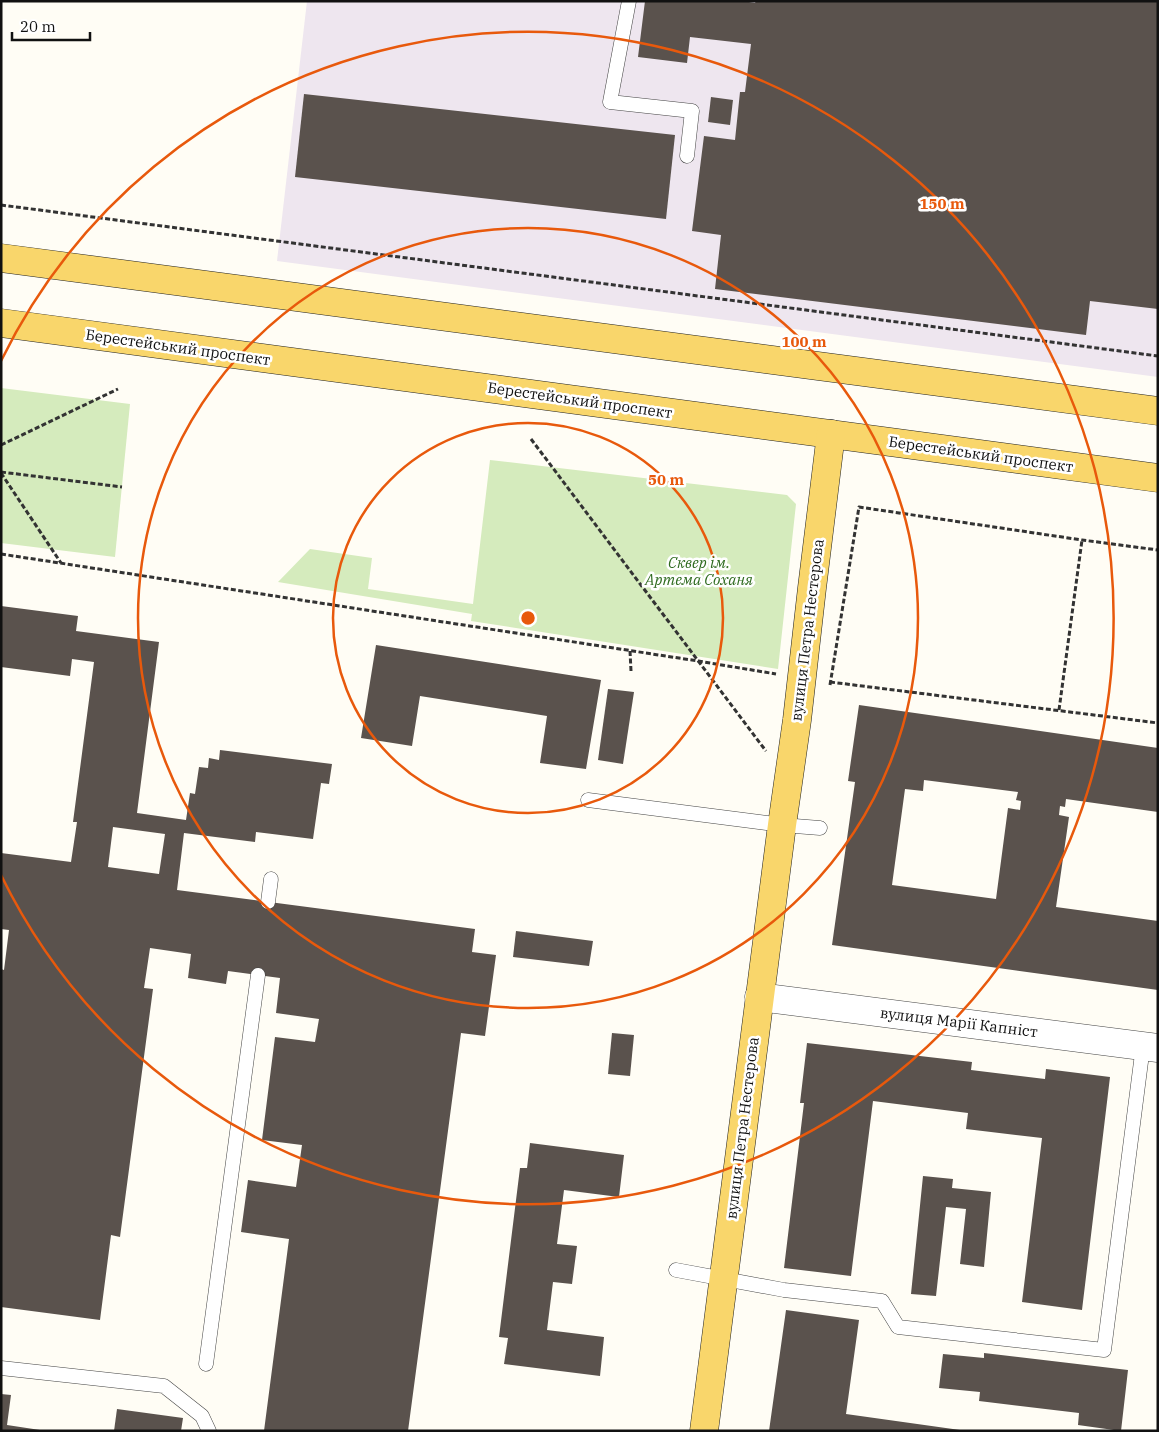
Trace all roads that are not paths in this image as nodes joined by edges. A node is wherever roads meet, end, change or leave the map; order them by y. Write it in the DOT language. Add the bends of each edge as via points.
graph roads {
  1 [pos="629,1"];
  2 [pos="687,156"];
  3 [pos="1,258"];
  4 [pos="1,323"];
  5 [pos="1158,411"];
  6 [pos="831,434"];
  7 [pos="1158,478"];
  8 [pos="588,800"];
  9 [pos="782,825"];
  10 [pos="820,828"];
  11 [pos="271,879"];
  12 [pos="268,902"];
  13 [pos="258,975"];
  14 [pos="759,997"];
  15 [pos="1150,1047"];
  16 [pos="676,1270"];
  17 [pos="723,1279"];
  18 [pos="206,1364"];
  19 [pos="1,1368"];
  20 [pos="209,1431"];
  21 [pos="704,1431"];
  1 -- 2 [label="lane" via="610,102 692,111"];
  3 -- 5 [label="main road"];
  4 -- 6 [label="main road, Берестейський проспект"];
  6 -- 7 [label="main road, Берестейський проспект"];
  6 -- 9 [label="main road, вулиця Петра Нестерова"];
  8 -- 9 [label="lane"];
  9 -- 10 [label="lane"];
  9 -- 14 [label="main road, вулиця Петра Нестерова"];
  11 -- 12 [label="lane"];
  13 -- 18 [label="lane"];
  14 -- 15 [label="street, вулиця Марії Капніст"];
  14 -- 17 [label="main road, вулиця Петра Нестерова"];
  15 -- 17 [label="lane" via="1104,1350 898,1327 882,1301 784,1290"];
  16 -- 17 [label="lane"];
  17 -- 21 [label="main road, вулиця Петра Нестерова"];
  19 -- 20 [label="lane" via="164,1386 202,1416"];
}
